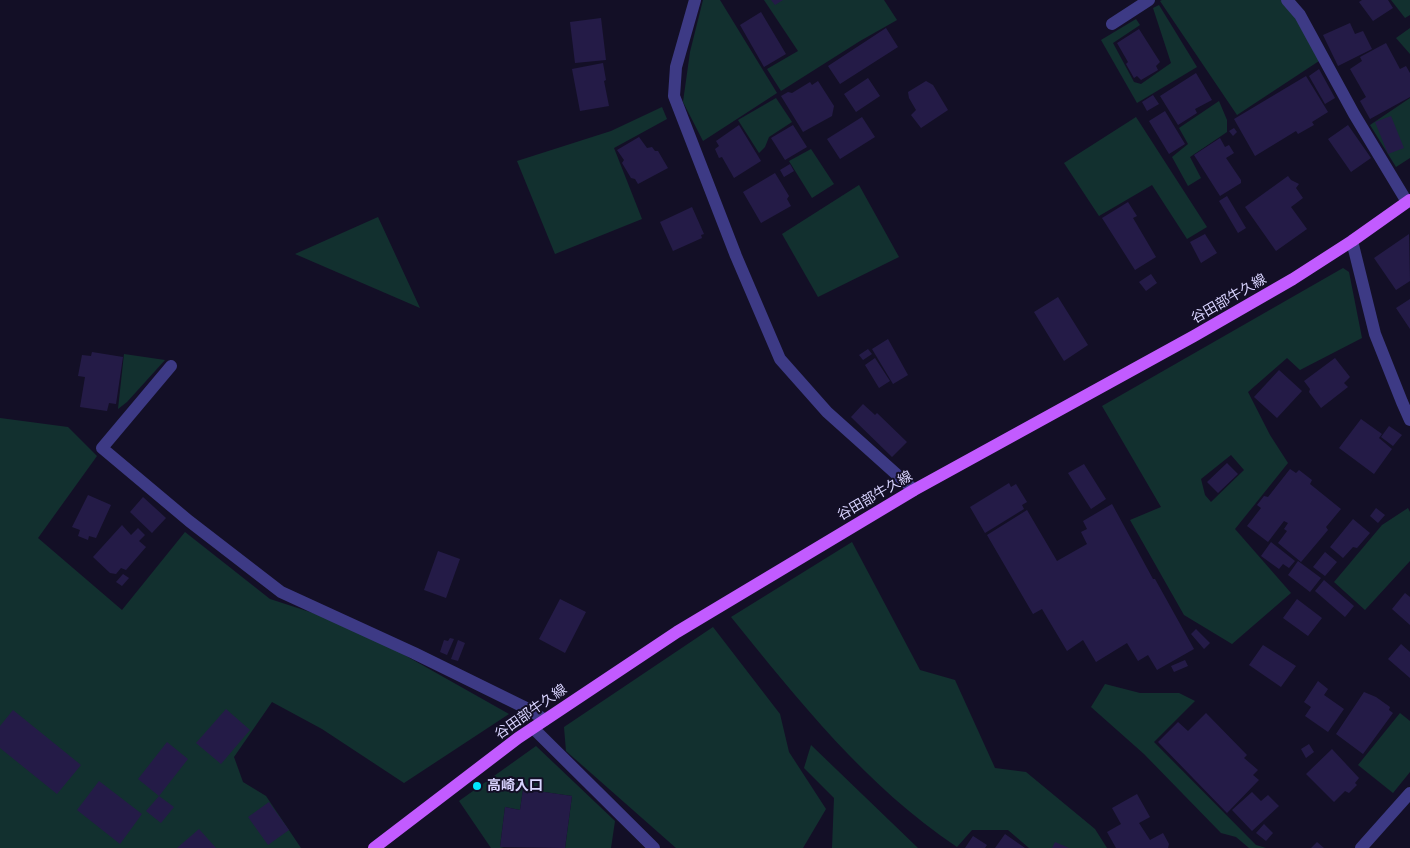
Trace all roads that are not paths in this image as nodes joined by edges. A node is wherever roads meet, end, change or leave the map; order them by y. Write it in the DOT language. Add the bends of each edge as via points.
graph roads {
  1 [pos="695,0"];
  2 [pos="1149,0"];
  3 [pos="1287,0"];
  4 [pos="1112,24"];
  5 [pos="1409,201"];
  6 [pos="1352,241"];
  7 [pos="170,366"];
  8 [pos="1410,420"];
  9 [pos="914,490"];
  10 [pos="545,720"];
  11 [pos="533,728"];
  12 [pos="1410,793"];
  13 [pos="374,848"];
  14 [pos="654,848"];
  15 [pos="1361,848"];
  1 -- 9 [label="street" via="676,67 674,96 732,247 780,359 827,412"];
  2 -- 4 [label="street"];
  3 -- 5 [label="street" via="1300,15 1354,114"];
  5 -- 6 [label="main road, 谷田部牛久線"];
  6 -- 8 [label="street" via="1375,334"];
  6 -- 9 [label="main road, 谷田部牛久線" via="1202,332"];
  7 -- 10 [label="street" via="102,448 281,592 423,658"];
  9 -- 10 [label="main road, 谷田部牛久線" via="677,632"];
  10 -- 11 [label="main road, 谷田部牛久線"];
  11 -- 13 [label="main road, 谷田部牛久線"];
  11 -- 14 [label="street"];
  12 -- 15 [label="street"];
}
